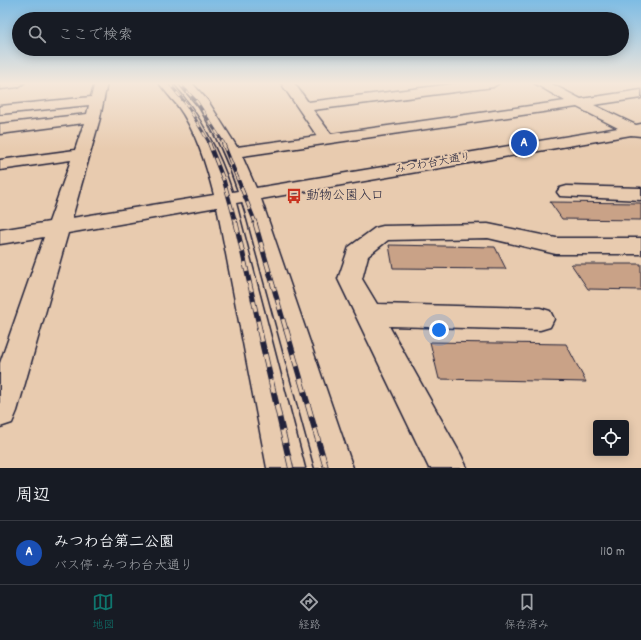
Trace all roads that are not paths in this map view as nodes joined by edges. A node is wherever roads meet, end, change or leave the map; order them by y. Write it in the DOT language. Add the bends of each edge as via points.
graph roads {
  1 [pos="50,105"];
  2 [pos="81,105"];
  3 [pos="96,105"];
  4 [pos="184,105"];
  5 [pos="203,105"];
  6 [pos="321,105"];
  7 [pos="566,105"];
  8 [pos="583,105"];
  9 [pos="304,107"];
  10 [pos="0,110"];
  11 [pos="0,129"];
  12 [pos="638,131"];
  13 [pos="327,139"];
  14 [pos="231,153"];
  15 [pos="81,154"];
  16 [pos="0,165"];
  17 [pos="567,192"];
  18 [pos="641,194"];
  19 [pos="237,197"];
  20 [pos="57,228"];
  21 [pos="0,237"];
  22 [pos="641,246"];
  23 [pos="369,315"];
  24 [pos="540,319"];
  25 [pos="9,354"];
  26 [pos="0,411"];
  27 [pos="286,468"];
  28 [pos="334,468"];
  29 [pos="448,468"];
  1 -- 10 [label="street"];
  2 -- 11 [label="street"];
  3 -- 15 [label="street"];
  4 -- 19 [label="street"];
  5 -- 14 [label="street" via="215,120"];
  6 -- 9 [label="street"];
  7 -- 13 [label="street"];
  8 -- 12 [label="street"];
  9 -- 13 [label="street"];
  12 -- 19 [label="street, みつわ台大通り"];
  13 -- 14 [label="street"];
  14 -- 19 [label="street"];
  15 -- 16 [label="street"];
  15 -- 20 [label="street"];
  17 -- 18 [label="street"];
  19 -- 20 [label="street, みつわ台大通り"];
  19 -- 27 [label="street"];
  19 -- 28 [label="street"];
  20 -- 21 [label="street, みつわ台大通り"];
  20 -- 25 [label="street"];
  22 -- 23 [label="street" via="556,246 488,231 383,232 357,253 350,279"];
  23 -- 24 [label="street"];
  23 -- 29 [label="street"];
  25 -- 26 [label="street"];
}
